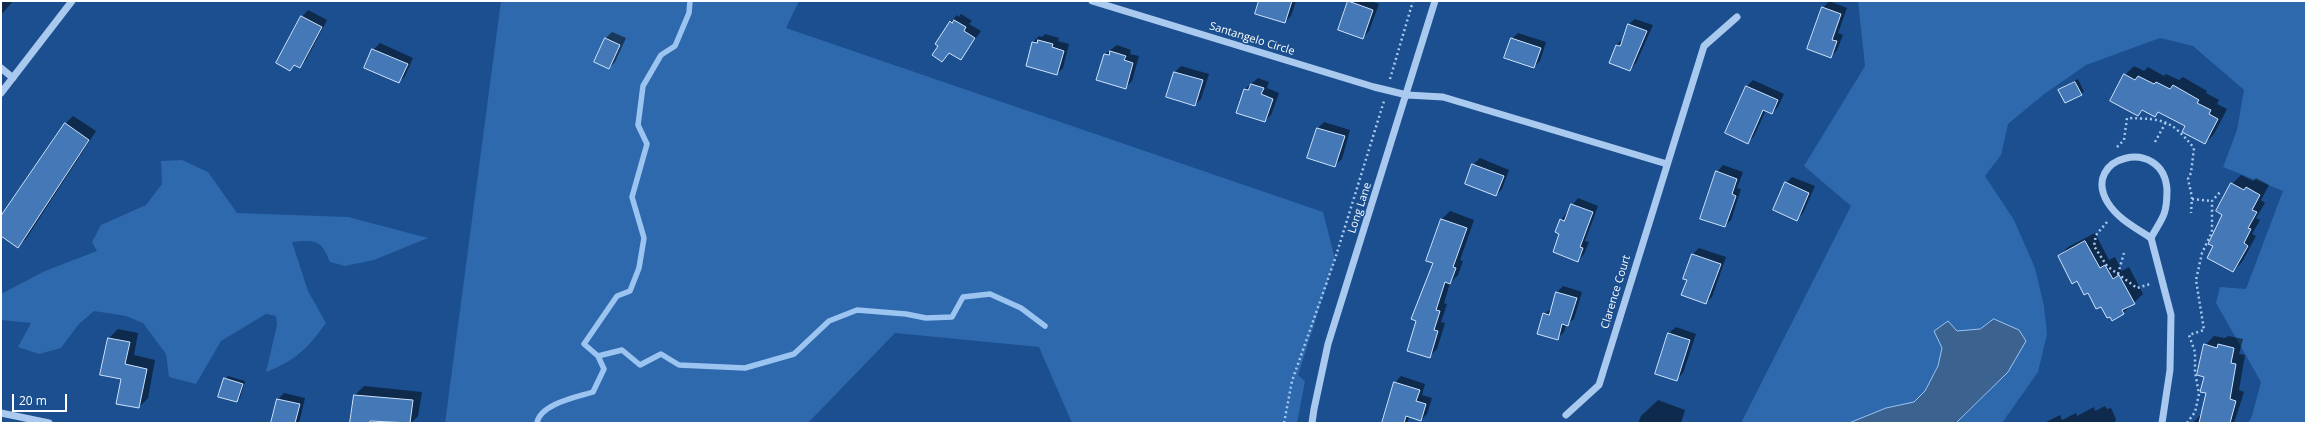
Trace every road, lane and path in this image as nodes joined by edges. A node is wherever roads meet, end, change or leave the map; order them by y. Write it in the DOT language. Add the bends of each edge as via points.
graph roads {
  1 [pos="72,1"];
  2 [pos="1092,1"];
  3 [pos="1413,1"];
  4 [pos="1435,1"];
  5 [pos="1737,17"];
  6 [pos="1,68"];
  7 [pos="13,78"];
  8 [pos="1387,90"];
  9 [pos="1,93"];
  10 [pos="1407,95"];
  11 [pos="2166,122"];
  12 [pos="2155,142"];
  13 [pos="2114,150"];
  14 [pos="1667,164"];
  15 [pos="2221,191"];
  16 [pos="2192,199"];
  17 [pos="2212,201"];
  18 [pos="2115,212"];
  19 [pos="2191,213"];
  20 [pos="2151,238"];
  21 [pos="2124,253"];
  22 [pos="2118,274"];
  23 [pos="2163,281"];
  24 [pos="1,413"];
  25 [pos="1566,414"];
  26 [pos="49,423"];
  27 [pos="1284,423"];
  28 [pos="1312,423"];
  29 [pos="2162,423"];
  30 [pos="2187,423"];
  1 -- 7 [label="street"];
  2 -- 8 [label="street, Santangelo Circle"];
  3 -- 8 [label="path"];
  4 -- 10 [label="street, Long Lane"];
  5 -- 14 [label="street, Clarence Court" via="1704,46"];
  6 -- 7 [label="street"];
  7 -- 9 [label="street"];
  8 -- 10 [label="street, Santangelo Circle"];
  8 -- 27 [label="path" via="1335,259 1292,381"];
  10 -- 14 [label="street" via="1444,97"];
  10 -- 28 [label="street, Long Lane" via="1328,344"];
  11 -- 12 [label="path"];
  11 -- 13 [label="path" via="2127,118 2124,140"];
  11 -- 16 [label="path" via="2175,126 2194,148 2188,179"];
  14 -- 25 [label="street, Clarence Court" via="1598,384"];
  15 -- 17 [label="path"];
  16 -- 17 [label="path"];
  16 -- 19 [label="path"];
  17 -- 30 [label="path" via="2212,232 2202,253 2196,280 2204,330 2189,335 2195,352 2199,394 2195,412"];
  18 -- 20 [label="street"];
  18 -- 20 [label="street" via="2103,191 2108,169 2114,162 2127,157 2142,157 2153,163 2163,175 2167,195 2164,214"];
  18 -- 22 [label="path" via="2096,235 2094,246 2107,266"];
  20 -- 23 [label="street"];
  21 -- 22 [label="path"];
  22 -- 23 [label="path" via="2138,288"];
  23 -- 29 [label="street" via="2171,315 2170,370"];
  24 -- 26 [label="street"];
}
